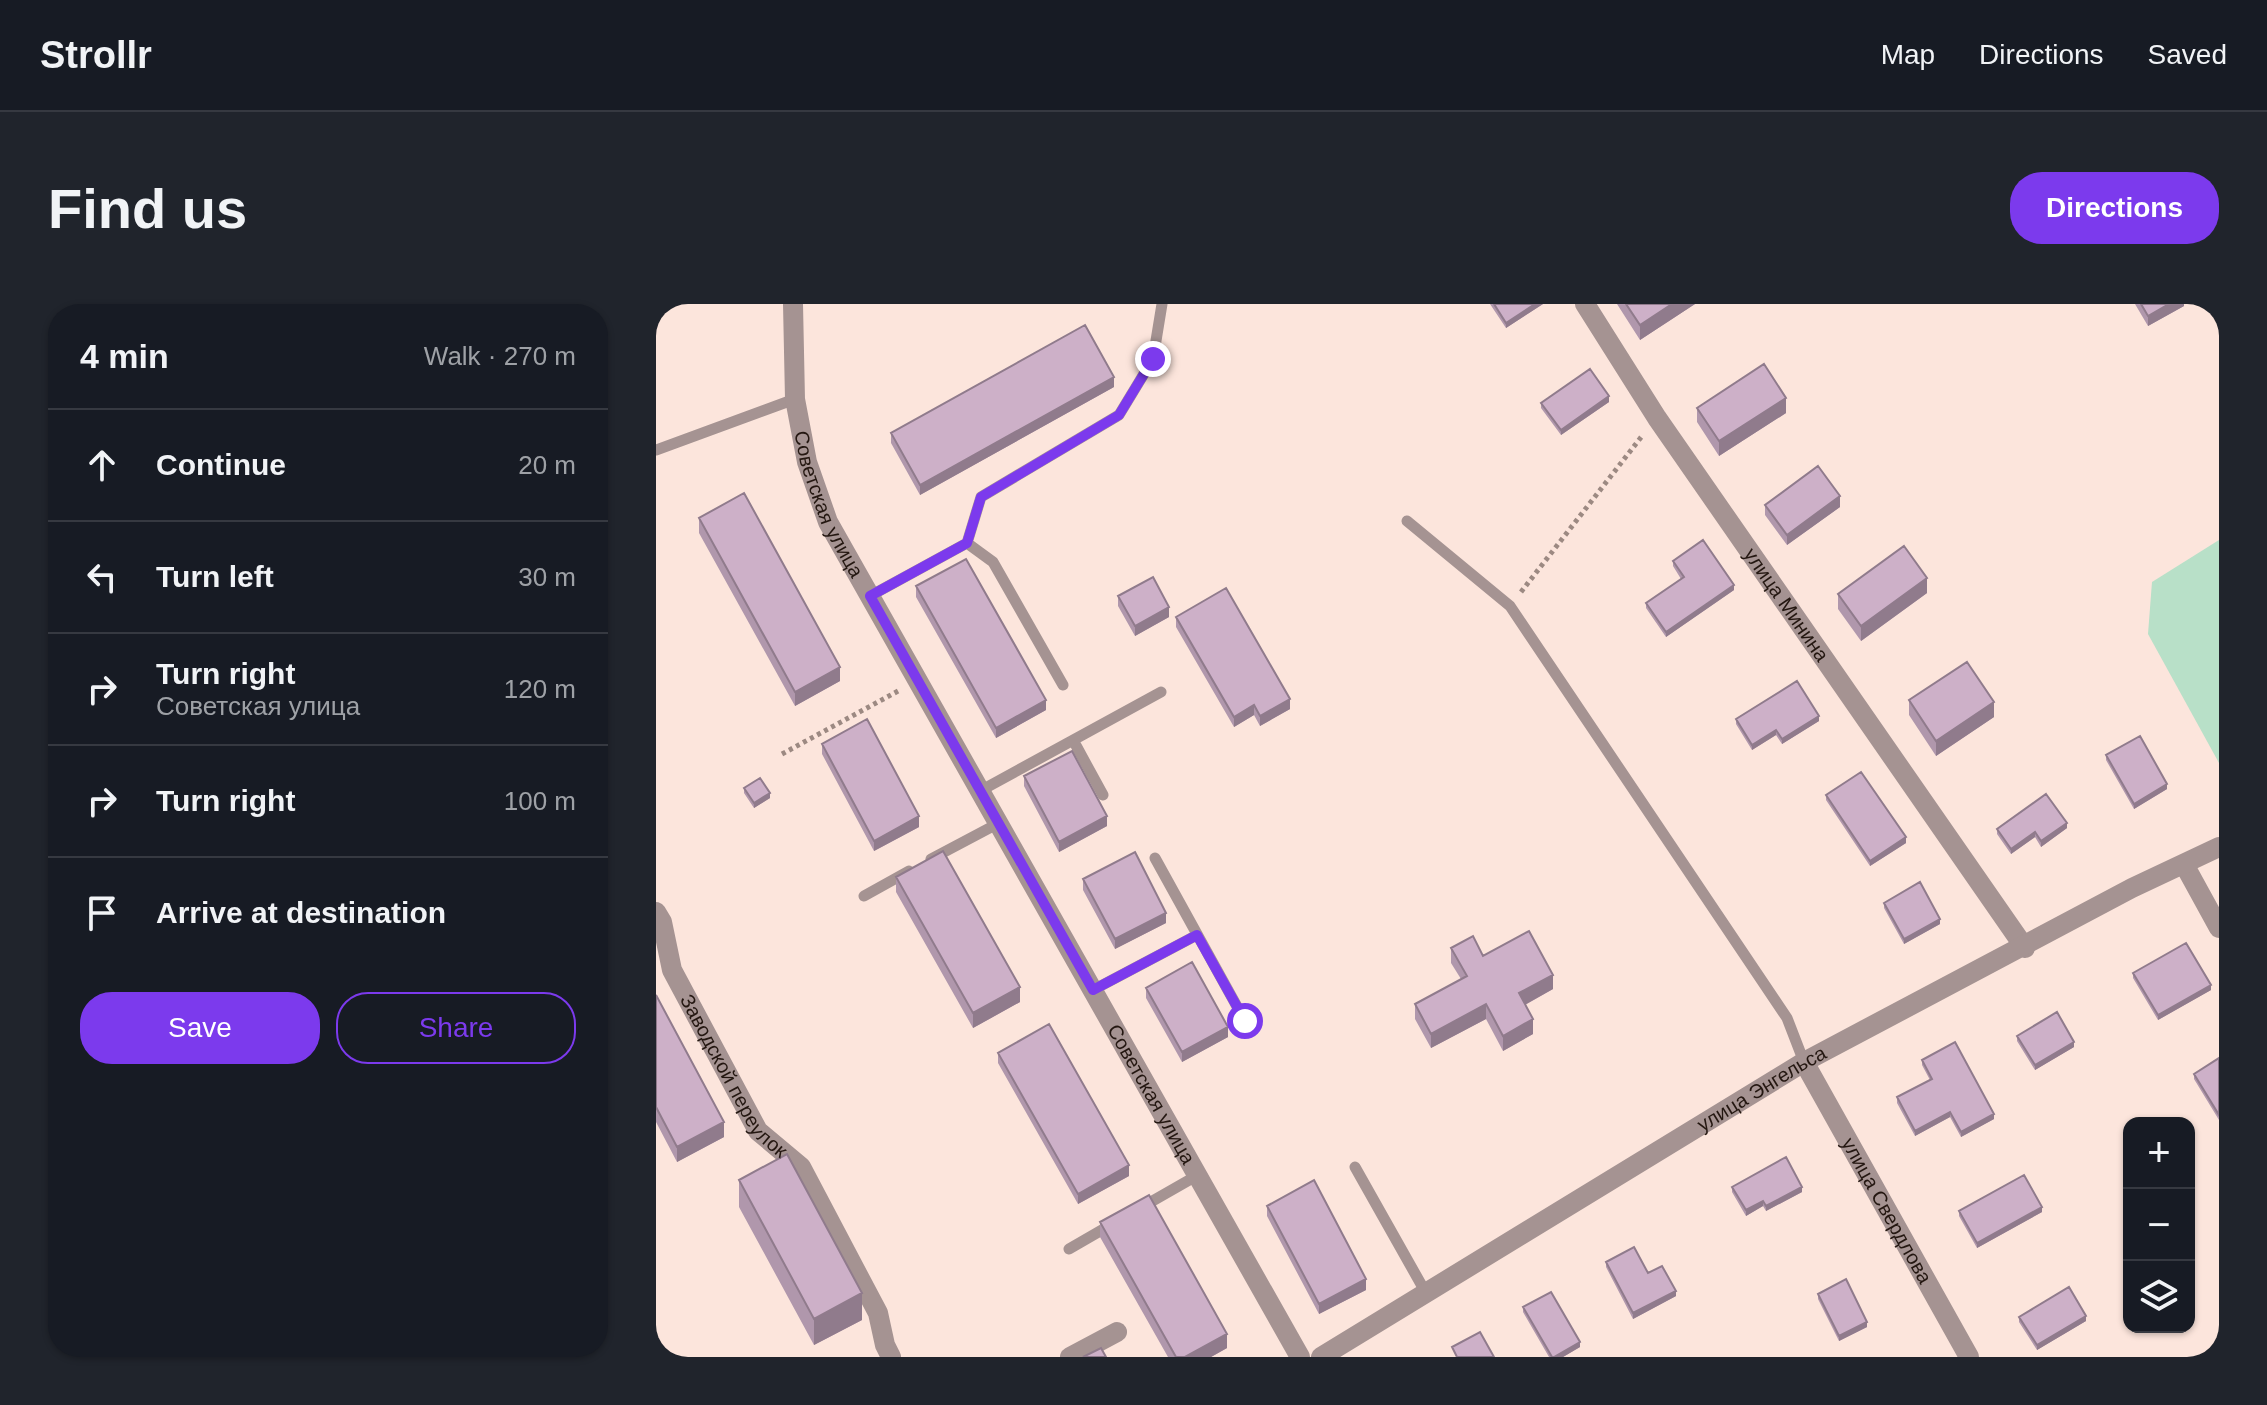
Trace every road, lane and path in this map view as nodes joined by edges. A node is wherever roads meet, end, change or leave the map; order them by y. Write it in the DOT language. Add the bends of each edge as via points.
graph roads {
  1 [pos="793,304"];
  2 [pos="1162,304"];
  3 [pos="1585,304"];
  4 [pos="795,399"];
  5 [pos="1657,418"];
  6 [pos="656,450"];
  7 [pos="1407,521"];
  8 [pos="967,543"];
  9 [pos="870,596"];
  10 [pos="1510,606"];
  11 [pos="918,680"];
  12 [pos="1063,685"];
  13 [pos="1161,692"];
  14 [pos="1073,740"];
  15 [pos="782,754"];
  16 [pos="980,791"];
  17 [pos="1103,795"];
  18 [pos="999,823"];
  19 [pos="2219,847"];
  20 [pos="1155,858"];
  21 [pos="2185,866"];
  22 [pos="864,896"];
  23 [pos="656,912"];
  24 [pos="2219,928"];
  25 [pos="1197,935"];
  26 [pos="2025,948"];
  27 [pos="1093,990"];
  28 [pos="1245,1021"];
  29 [pos="1804,1062"];
  30 [pos="1355,1167"];
  31 [pos="1198,1175"];
  32 [pos="1133,1212"];
  33 [pos="1120,1219"];
  34 [pos="1069,1249"];
  35 [pos="1426,1293"];
  36 [pos="1117,1332"];
  37 [pos="891,1357"];
  38 [pos="1070,1357"];
  39 [pos="1300,1357"];
  40 [pos="1321,1357"];
  41 [pos="1969,1357"];
  1 -- 4 [label="street, Советская улица"];
  2 -- 8 [label="lane" via="1153,359 1119,415 981,497"];
  3 -- 5 [label="street, улица Минина"];
  4 -- 6 [label="lane"];
  4 -- 9 [label="street, Советская улица" via="807,462 828,522"];
  5 -- 10 [label="path"];
  5 -- 26 [label="street, улица Минина"];
  7 -- 10 [label="lane"];
  8 -- 9 [label="lane"];
  8 -- 12 [label="lane" via="993,562"];
  9 -- 11 [label="street, Советская улица"];
  10 -- 29 [label="lane" via="1787,1018"];
  11 -- 15 [label="path"];
  11 -- 16 [label="street, Советская улица"];
  13 -- 14 [label="lane"];
  14 -- 16 [label="lane"];
  14 -- 17 [label="lane"];
  16 -- 18 [label="street, Советская улица"];
  18 -- 22 [label="lane"];
  18 -- 27 [label="street, Советская улица"];
  19 -- 21 [label="street, улица Энгельса"];
  20 -- 25 [label="lane"];
  21 -- 24 [label="street"];
  21 -- 26 [label="street, улица Энгельса" via="2132,888"];
  23 -- 37 [label="street, Заводской переулок" via="672,970 758,1131 801,1167 878,1313"];
  25 -- 27 [label="lane"];
  25 -- 28 [label="lane"];
  26 -- 29 [label="street, улица Энгельса"];
  27 -- 31 [label="street, Советская улица"];
  29 -- 35 [label="street, улица Энгельса"];
  29 -- 41 [label="street, улица Свердлова"];
  30 -- 35 [label="lane"];
  31 -- 32 [label="lane"];
  31 -- 39 [label="street, Советская улица"];
  33 -- 34 [label="lane"];
  35 -- 40 [label="street, улица Энгельса"];
  36 -- 38 [label="street"];
}
